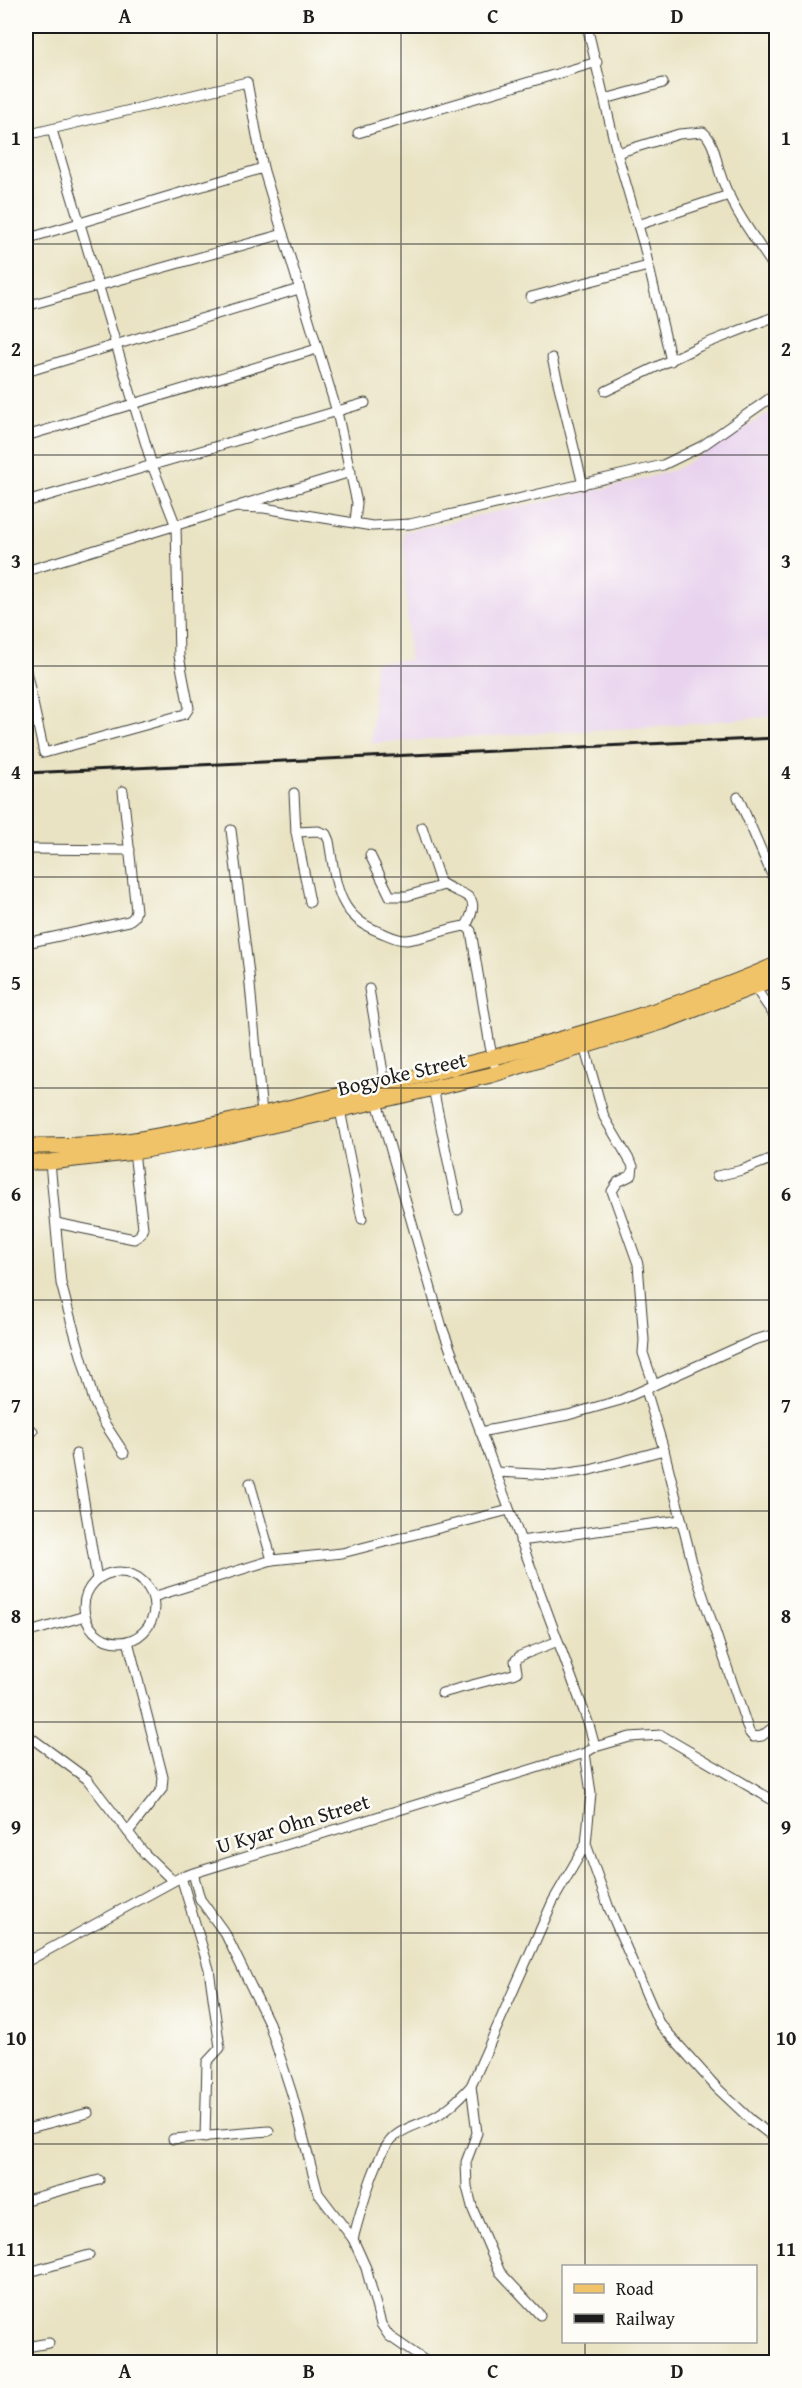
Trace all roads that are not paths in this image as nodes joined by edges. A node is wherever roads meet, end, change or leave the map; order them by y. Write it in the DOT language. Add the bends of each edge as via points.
graph roads {
  1 [pos="587,26"];
  2 [pos="597,62"];
  3 [pos="663,83"];
  4 [pos="605,99"];
  5 [pos="52,130"];
  6 [pos="358,134"];
  7 [pos="26,135"];
  8 [pos="617,153"];
  9 [pos="263,168"];
  10 [pos="729,195"];
  11 [pos="79,222"];
  12 [pos="638,225"];
  13 [pos="283,234"];
  14 [pos="26,239"];
  15 [pos="648,266"];
  16 [pos="777,270"];
  17 [pos="98,285"];
  18 [pos="299,289"];
  19 [pos="531,297"];
  20 [pos="26,306"];
  21 [pos="777,316"];
  22 [pos="116,345"];
  23 [pos="317,349"];
  24 [pos="552,358"];
  25 [pos="671,361"];
  26 [pos="26,372"];
  27 [pos="606,391"];
  28 [pos="777,394"];
  29 [pos="365,403"];
  30 [pos="134,404"];
  31 [pos="337,412"];
  32 [pos="26,436"];
  33 [pos="152,465"];
  34 [pos="351,472"];
  35 [pos="583,485"];
  36 [pos="26,502"];
  37 [pos="236,507"];
  38 [pos="355,522"];
  39 [pos="176,526"];
  40 [pos="26,571"];
  41 [pos="26,671"];
  42 [pos="123,791"];
  43 [pos="294,793"];
  44 [pos="738,797"];
  45 [pos="422,827"];
  46 [pos="231,830"];
  47 [pos="296,831"];
  48 [pos="26,849"];
  49 [pos="130,850"];
  50 [pos="370,855"];
  51 [pos="777,884"];
  52 [pos="444,885"];
  53 [pos="310,902"];
  54 [pos="466,926"];
  55 [pos="26,943"];
  56 [pos="777,965"];
  57 [pos="777,978"];
  58 [pos="751,982"];
  59 [pos="369,989"];
  60 [pos="777,1018"];
  61 [pos="584,1046"];
  62 [pos="495,1066"];
  63 [pos="385,1084"];
  64 [pos="433,1088"];
  65 [pos="377,1102"];
  66 [pos="340,1110"];
  67 [pos="262,1113"];
  68 [pos="26,1146"];
  69 [pos="134,1152"];
  70 [pos="777,1157"];
  71 [pos="26,1162"];
  72 [pos="50,1162"];
  73 [pos="717,1176"];
  74 [pos="458,1210"];
  75 [pos="362,1219"];
  76 [pos="56,1223"];
  77 [pos="777,1334"];
  78 [pos="650,1388"];
  79 [pos="480,1432"];
  80 [pos="664,1450"];
  81 [pos="124,1453"];
  82 [pos="76,1454"];
  83 [pos="495,1472"];
  84 [pos="250,1483"];
  85 [pos="509,1510"];
  86 [pos="681,1520"];
  87 [pos="520,1540"];
  88 [pos="272,1560"];
  89 [pos="97,1579"];
  90 [pos="153,1597"];
  91 [pos="85,1616"];
  92 [pos="26,1634"];
  93 [pos="128,1641"];
  94 [pos="558,1641"];
  95 [pos="442,1693"];
  96 [pos="777,1725"];
  97 [pos="26,1734"];
  98 [pos="595,1747"];
  99 [pos="585,1753"];
  100 [pos="777,1802"];
  101 [pos="128,1832"];
  102 [pos="586,1844"];
  103 [pos="193,1873"];
  104 [pos="177,1879"];
  105 [pos="26,1962"];
  106 [pos="471,2086"];
  107 [pos="88,2113"];
  108 [pos="26,2129"];
  109 [pos="269,2132"];
  110 [pos="205,2137"];
  111 [pos="173,2139"];
  112 [pos="777,2139"];
  113 [pos="99,2180"];
  114 [pos="26,2200"];
  115 [pos="353,2239"];
  116 [pos="89,2255"];
  117 [pos="26,2273"];
  118 [pos="540,2315"];
  119 [pos="49,2343"];
  120 [pos="26,2347"];
  121 [pos="427,2362"];
  1 -- 2 [label="street"];
  2 -- 4 [label="street"];
  2 -- 6 [label="street"];
  3 -- 4 [label="street"];
  4 -- 8 [label="street"];
  5 -- 7 [label="street"];
  5 -- 9 [label="street" via="247,82"];
  5 -- 11 [label="street"];
  8 -- 10 [label="street" via="679,134 703,132 711,143"];
  8 -- 12 [label="street"];
  9 -- 11 [label="street"];
  9 -- 13 [label="street"];
  10 -- 12 [label="street"];
  10 -- 16 [label="street"];
  11 -- 14 [label="street"];
  11 -- 17 [label="street"];
  12 -- 15 [label="street"];
  13 -- 17 [label="street"];
  13 -- 18 [label="street"];
  15 -- 19 [label="street"];
  15 -- 25 [label="street"];
  17 -- 20 [label="street"];
  17 -- 22 [label="street"];
  18 -- 22 [label="street"];
  18 -- 23 [label="street"];
  21 -- 25 [label="street"];
  22 -- 26 [label="street"];
  22 -- 30 [label="street"];
  23 -- 30 [label="street"];
  23 -- 31 [label="street"];
  24 -- 35 [label="street"];
  25 -- 27 [label="street"];
  28 -- 35 [label="street" via="683,457"];
  29 -- 31 [label="street"];
  30 -- 32 [label="street"];
  30 -- 33 [label="street"];
  31 -- 33 [label="street"];
  31 -- 34 [label="street"];
  33 -- 36 [label="street"];
  33 -- 39 [label="street"];
  34 -- 37 [label="street"];
  34 -- 38 [label="street" via="357,503"];
  35 -- 38 [label="street" via="410,524 372,526"];
  37 -- 38 [label="street"];
  37 -- 39 [label="street"];
  39 -- 40 [label="street"];
  39 -- 41 [label="street" via="179,656 189,708 185,714 44,753"];
  42 -- 49 [label="street"];
  43 -- 47 [label="street"];
  44 -- 51 [label="street"];
  45 -- 52 [label="street"];
  46 -- 67 [label="street"];
  47 -- 53 [label="street"];
  47 -- 54 [label="street" via="326,834 337,890 348,911 364,926 406,940"];
  48 -- 49 [label="street"];
  49 -- 55 [label="street" via="134,917"];
  50 -- 52 [label="street" via="390,896 407,896"];
  52 -- 54 [label="street" via="472,900 472,915"];
  54 -- 62 [label="street" via="471,931"];
  56 -- 58 [label="main road, Bogyoke Street"];
  57 -- 58 [label="main road, Bogyoke Street"];
  58 -- 60 [label="street"];
  58 -- 61 [label="main road, Bogyoke Street" via="662,1022"];
  58 -- 62 [label="main road, Bogyoke Street"];
  59 -- 63 [label="street"];
  61 -- 62 [label="main road, Bogyoke Street"];
  61 -- 78 [label="street" via="604,1117 633,1166 632,1175 618,1182 612,1191 638,1264 643,1353"];
  62 -- 63 [label="main road, Bogyoke Street"];
  62 -- 64 [label="main road, Bogyoke Street"];
  63 -- 67 [label="main road, Bogyoke Street"];
  64 -- 65 [label="main road, Bogyoke Street"];
  64 -- 74 [label="street"];
  65 -- 66 [label="main road, Bogyoke Street"];
  65 -- 79 [label="street" via="442,1327"];
  66 -- 69 [label="main road, Bogyoke Street"];
  66 -- 75 [label="street"];
  67 -- 68 [label="main road, Bogyoke Street" via="121,1142"];
  69 -- 72 [label="main road, Bogyoke Street"];
  69 -- 76 [label="street" via="143,1228 140,1235 134,1239"];
  70 -- 73 [label="street"];
  71 -- 72 [label="main road, Bogyoke Street"];
  72 -- 76 [label="street"];
  76 -- 81 [label="street" via="61,1283 94,1401 102,1421"];
  77 -- 78 [label="street" via="754,1340"];
  78 -- 79 [label="street" via="568,1416"];
  78 -- 80 [label="street"];
  79 -- 83 [label="street"];
  80 -- 83 [label="street" via="590,1470 554,1475"];
  80 -- 86 [label="street"];
  82 -- 89 [label="street"];
  83 -- 85 [label="street"];
  84 -- 88 [label="street"];
  85 -- 87 [label="street"];
  85 -- 88 [label="street" via="342,1553"];
  86 -- 87 [label="street"];
  86 -- 96 [label="street" via="749,1732 753,1737 762,1736"];
  87 -- 94 [label="street"];
  88 -- 90 [label="street"];
  89 -- 90 [label="street" via="109,1573 136,1576"];
  89 -- 91 [label="street" via="86,1596"];
  90 -- 93 [label="street" via="150,1624"];
  91 -- 92 [label="street"];
  91 -- 93 [label="street" via="91,1629 102,1638"];
  93 -- 101 [label="street" via="163,1777 162,1789"];
  94 -- 95 [label="street" via="520,1656 515,1661 517,1672 513,1674"];
  94 -- 98 [label="street"];
  97 -- 101 [label="street" via="87,1779"];
  98 -- 99 [label="street, U Kyar Ohn Street"];
  98 -- 100 [label="street, U Kyar Ohn Street" via="630,1737 661,1735"];
  99 -- 102 [label="street" via="591,1793"];
  99 -- 103 [label="street, U Kyar Ohn Street"];
  101 -- 104 [label="street" via="145,1854"];
  102 -- 106 [label="street" via="553,1901"];
  102 -- 112 [label="street" via="659,2023 717,2088"];
  103 -- 104 [label="street, U Kyar Ohn Street"];
  103 -- 115 [label="street" via="200,1899 226,1935 269,2023 318,2193"];
  104 -- 105 [label="street, U Kyar Ohn Street"];
  104 -- 110 [label="street" via="209,1969 220,2048 207,2062"];
  106 -- 115 [label="street" via="452,2107 393,2137 369,2186"];
  106 -- 118 [label="street" via="477,2133 466,2162 472,2210 500,2272"];
  107 -- 108 [label="street"];
  109 -- 110 [label="street"];
  110 -- 111 [label="street"];
  113 -- 114 [label="street"];
  115 -- 121 [label="street" via="366,2268 381,2324 389,2336"];
  116 -- 117 [label="street"];
  119 -- 120 [label="street"];
}
